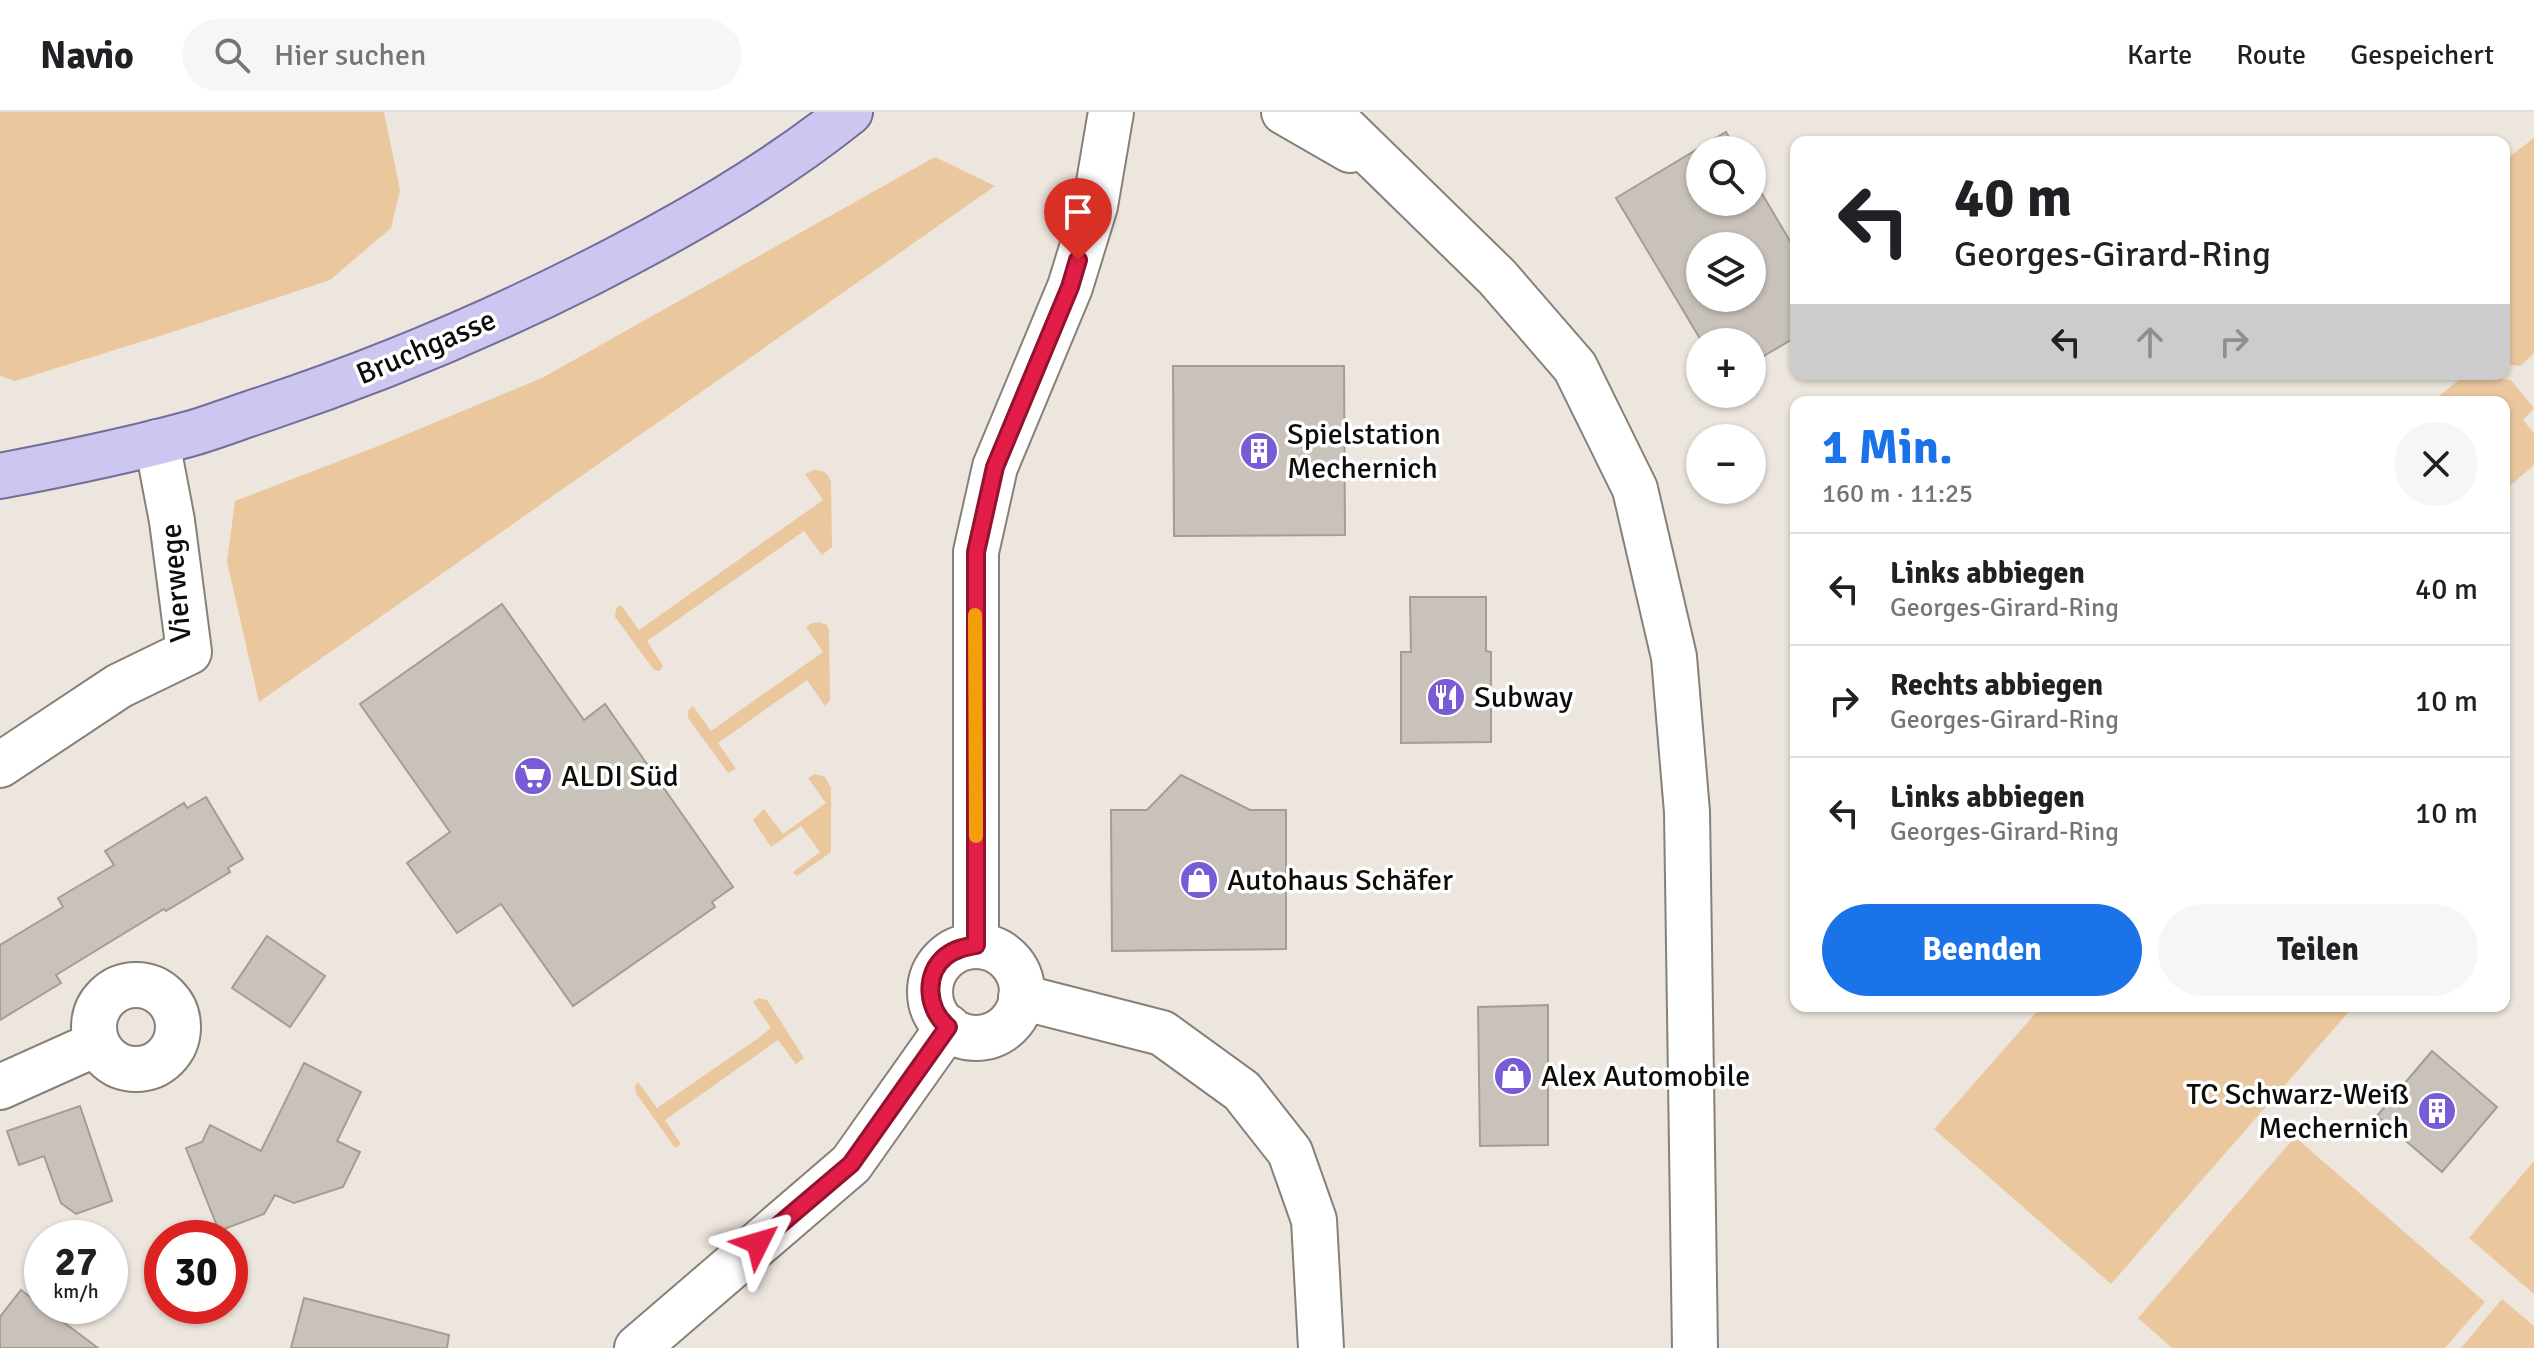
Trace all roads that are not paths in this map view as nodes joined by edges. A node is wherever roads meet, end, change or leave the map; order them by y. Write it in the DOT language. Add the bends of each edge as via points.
graph roads {
  1 [pos="872,112"];
  2 [pos="1111,112"];
  3 [pos="1284,112"];
  4 [pos="1328,112"];
  5 [pos="835,124"];
  6 [pos="1387,172"];
  7 [pos="157,442"];
  8 [pos="0,476"];
  9 [pos="0,765"];
  10 [pos="976,945"];
  11 [pos="1021,997"];
  12 [pos="948,1027"];
  13 [pos="96,1044"];
  14 [pos="0,1087"];
  15 [pos="637,1348"];
  16 [pos="1321,1348"];
  17 [pos="1695,1348"];
  1 -- 5 [label="main road, Bruchgasse"];
  2 -- 10 [label="street" via="1095,206 1070,287 995,467 976,552"];
  3 -- 6 [label="street"];
  4 -- 6 [label="street"];
  5 -- 7 [label="main road, Bruchgasse" via="706,211 467,333 342,383"];
  6 -- 17 [label="street" via="1497,277 1575,367 1635,489 1674,657 1687,812"];
  7 -- 8 [label="main road, Bruchgasse"];
  7 -- 9 [label="street, Vierwege" via="189,652 119,686"];
  10 -- 11 [label="street" via="1007,957 1018,971"];
  10 -- 12 [label="street" via="944,958 934,972 932,1005"];
  11 -- 12 [label="street" via="1013,1019 1000,1031 967,1038"];
  11 -- 16 [label="street" via="1162,1033 1242,1091 1290,1152 1314,1220"];
  12 -- 15 [label="street" via="851,1164"];
  13 -- 14 [label="street"];
}
